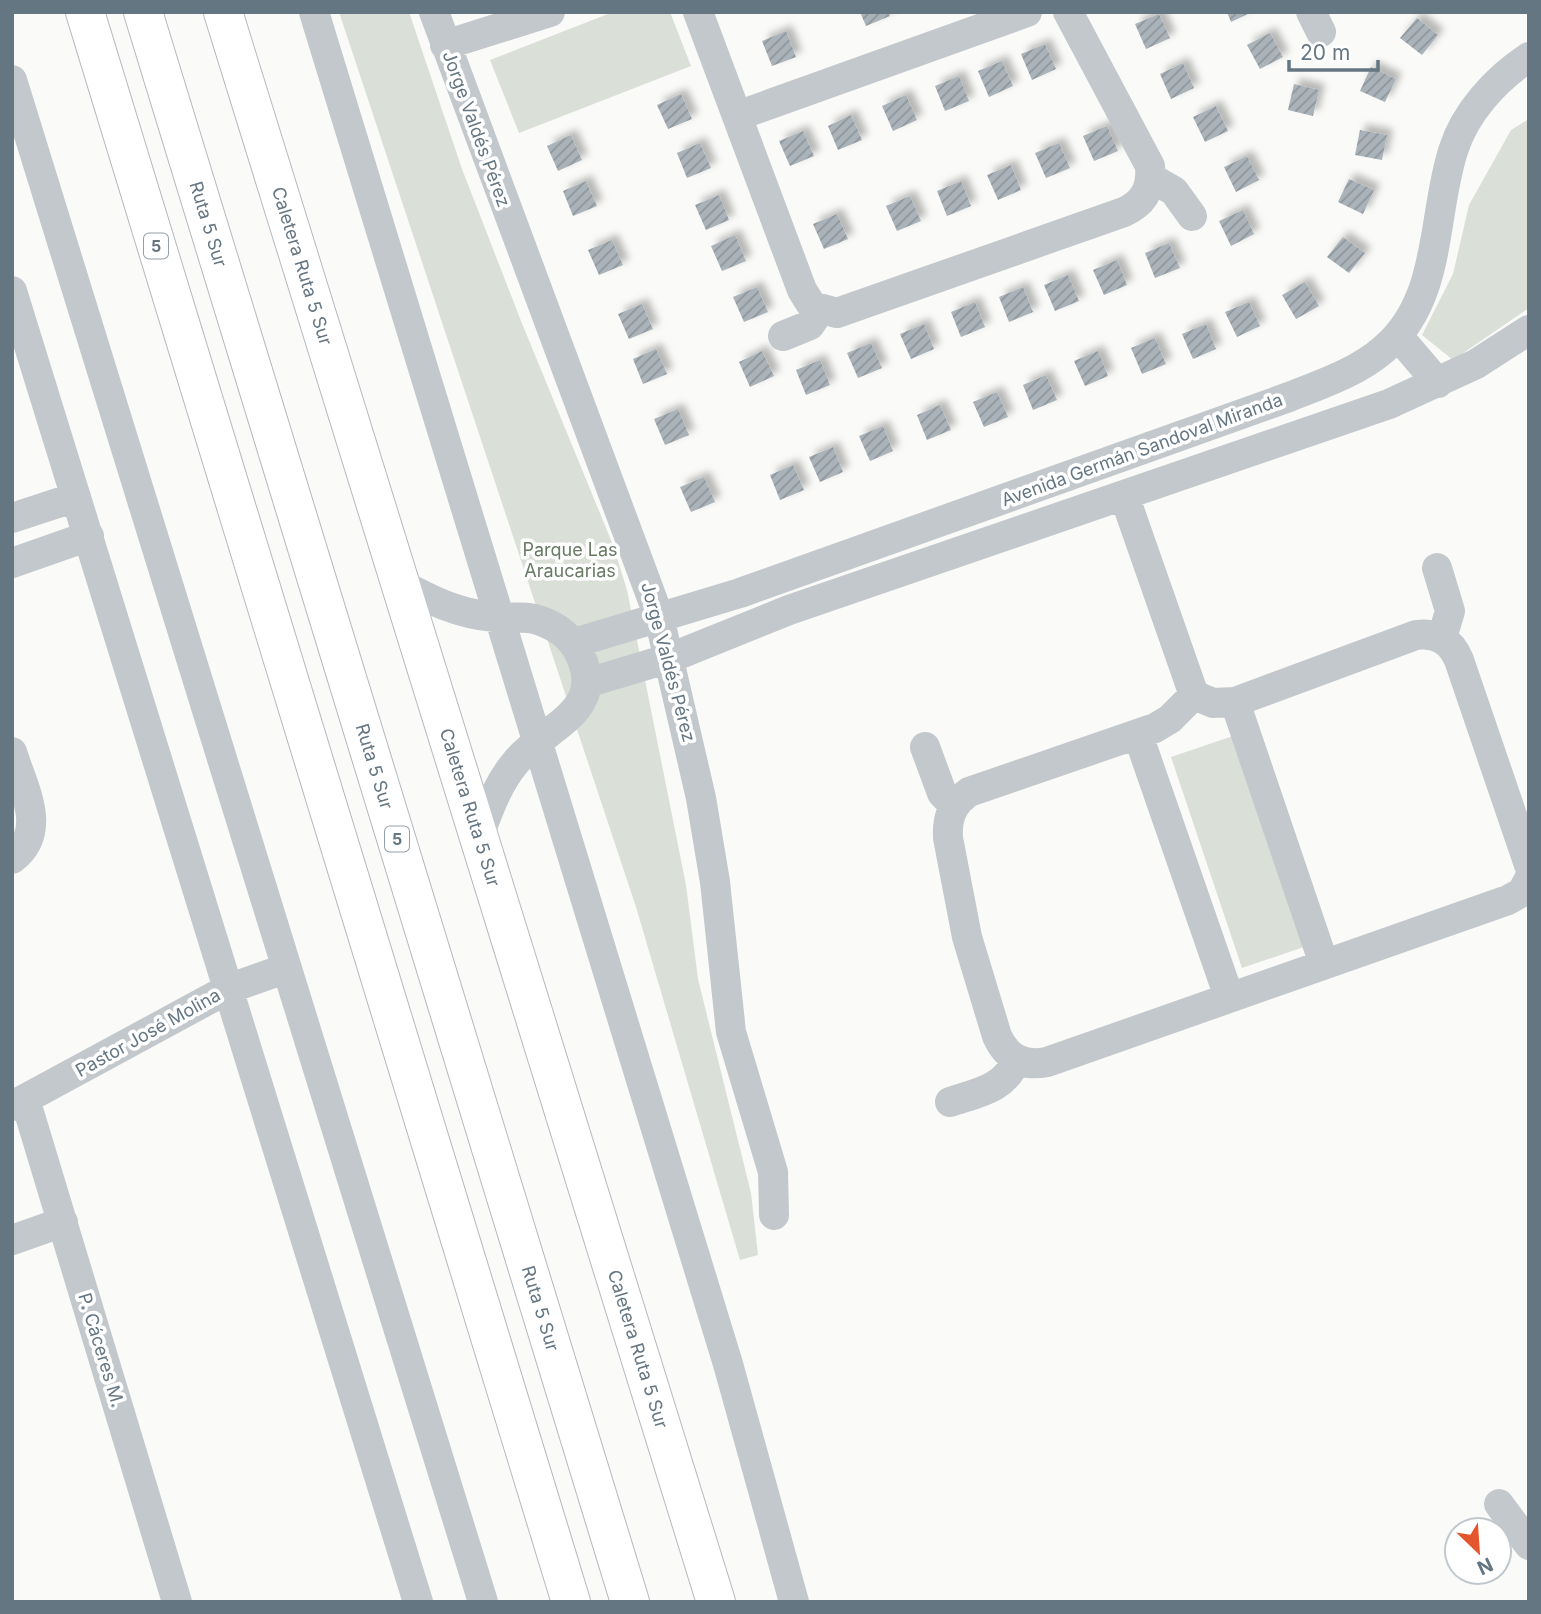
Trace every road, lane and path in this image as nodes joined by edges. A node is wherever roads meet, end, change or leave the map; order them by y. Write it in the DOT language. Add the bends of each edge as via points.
graph roads {
  1 [pos="85,12"];
  2 [pos="143,12"];
  3 [pos="223,12"];
  4 [pos="314,12"];
  5 [pos="434,12"];
  6 [pos="550,12"];
  7 [pos="698,12"];
  8 [pos="1027,12"];
  9 [pos="1068,12"];
  10 [pos="445,46"];
  11 [pos="1529,57"];
  12 [pos="12,80"];
  13 [pos="737,116"];
  14 [pos="1151,178"];
  15 [pos="1192,216"];
  16 [pos="12,291"];
  17 [pos="820,310"];
  18 [pos="1529,330"];
  19 [pos="783,336"];
  20 [pos="1398,336"];
  21 [pos="1438,383"];
  22 [pos="1124,495"];
  23 [pos="76,497"];
  24 [pos="12,518"];
  25 [pos="933,524"];
  26 [pos="89,536"];
  27 [pos="945,557"];
  28 [pos="12,563"];
  29 [pos="1437,568"];
  30 [pos="400,583"];
  31 [pos="659,617"];
  32 [pos="499,618"];
  33 [pos="1442,638"];
  34 [pos="574,643"];
  35 [pos="670,658"];
  36 [pos="587,683"];
  37 [pos="1194,695"];
  38 [pos="1235,702"];
  39 [pos="1138,735"];
  40 [pos="537,741"];
  41 [pos="925,747"];
  42 [pos="12,752"];
  43 [pos="954,806"];
  44 [pos="478,838"];
  45 [pos="12,859"];
  46 [pos="1528,879"];
  47 [pos="1324,964"];
  48 [pos="287,968"];
  49 [pos="228,989"];
  50 [pos="1229,997"];
  51 [pos="1016,1060"];
  52 [pos="950,1102"];
  53 [pos="19,1103"];
  54 [pos="774,1215"];
  55 [pos="62,1222"];
  56 [pos="12,1239"];
  57 [pos="1499,1504"];
  58 [pos="1529,1545"];
  59 [pos="177,1602"];
  60 [pos="418,1602"];
  61 [pos="483,1602"];
  62 [pos="571,1602"];
  63 [pos="631,1602"];
  64 [pos="716,1602"];
  65 [pos="794,1602"];
  1 -- 62 [label="main road, 5"];
  2 -- 63 [label="main road, Ruta 5 Sur / 5"];
  3 -- 30 [label="main road, Caletera Ruta 5 Sur"];
  4 -- 32 [label="street"];
  5 -- 10 [label="street, Jorge Valdés Pérez"];
  6 -- 10 [label="street"];
  7 -- 13 [label="street"];
  8 -- 13 [label="street"];
  9 -- 14 [label="street" via="1145,155"];
  10 -- 31 [label="street, Jorge Valdés Pérez"];
  11 -- 20 [label="street, Avenida Germán Sandoval Miranda" via="1484,96 1462,128 1447,169 1424,287"];
  12 -- 48 [label="street"];
  13 -- 17 [label="street" via="802,290"];
  14 -- 15 [label="street" via="1174,191"];
  14 -- 17 [label="street" via="1143,199 1124,212 845,311"];
  16 -- 23 [label="street"];
  17 -- 19 [label="street" via="810,325"];
  18 -- 21 [label="street, Avenida Germán Sandoval Miranda"];
  20 -- 21 [label="street"];
  20 -- 25 [label="street, Avenida Germán Sandoval Miranda" via="1370,360 1322,384"];
  21 -- 22 [label="street, Avenida Germán Sandoval Miranda"];
  22 -- 27 [label="street, Avenida Germán Sandoval Miranda"];
  22 -- 37 [label="street"];
  23 -- 24 [label="street"];
  23 -- 26 [label="street"];
  25 -- 27 [label="street"];
  25 -- 31 [label="street, Avenida Germán Sandoval Miranda"];
  26 -- 28 [label="street"];
  26 -- 49 [label="street"];
  27 -- 35 [label="street, Avenida Germán Sandoval Miranda" via="789,610"];
  29 -- 33 [label="street" via="1450,611"];
  30 -- 32 [label="street" via="453,610"];
  30 -- 44 [label="main road, Caletera Ruta 5 Sur"];
  31 -- 34 [label="street, Avenida Germán Sandoval Miranda"];
  31 -- 35 [label="street, Jorge Valdés Pérez"];
  32 -- 34 [label="street" via="539,620"];
  32 -- 40 [label="street"];
  33 -- 38 [label="street" via="1416,635"];
  33 -- 46 [label="street" via="1459,660"];
  34 -- 36 [label="street" via="584,662"];
  35 -- 36 [label="street, Avenida Germán Sandoval Miranda"];
  35 -- 54 [label="street, Jorge Valdés Pérez" via="713,870 731,1032 773,1172"];
  36 -- 40 [label="street" via="571,717"];
  37 -- 38 [label="street" via="1213,703"];
  37 -- 39 [label="street" via="1170,719"];
  38 -- 47 [label="street"];
  39 -- 43 [label="street" via="969,792"];
  39 -- 50 [label="street"];
  40 -- 44 [label="street" via="501,784"];
  40 -- 65 [label="street" via="728,1364"];
  41 -- 43 [label="street" via="942,793"];
  42 -- 45 [label="street" via="33,833"];
  43 -- 51 [label="street" via="948,838 967,937 1001,1045"];
  44 -- 64 [label="main road, Caletera Ruta 5 Sur"];
  46 -- 47 [label="street" via="1508,900"];
  47 -- 50 [label="street"];
  48 -- 49 [label="street, Pastor José Molina"];
  48 -- 61 [label="street"];
  49 -- 53 [label="street, Pastor José Molina"];
  49 -- 60 [label="street"];
  50 -- 51 [label="street" via="1047,1062"];
  51 -- 52 [label="street" via="1009,1075 995,1087"];
  53 -- 55 [label="street, P. Cáceres M."];
  55 -- 56 [label="street"];
  55 -- 59 [label="street, P. Cáceres M."];
  57 -- 58 [label="street"];
}
